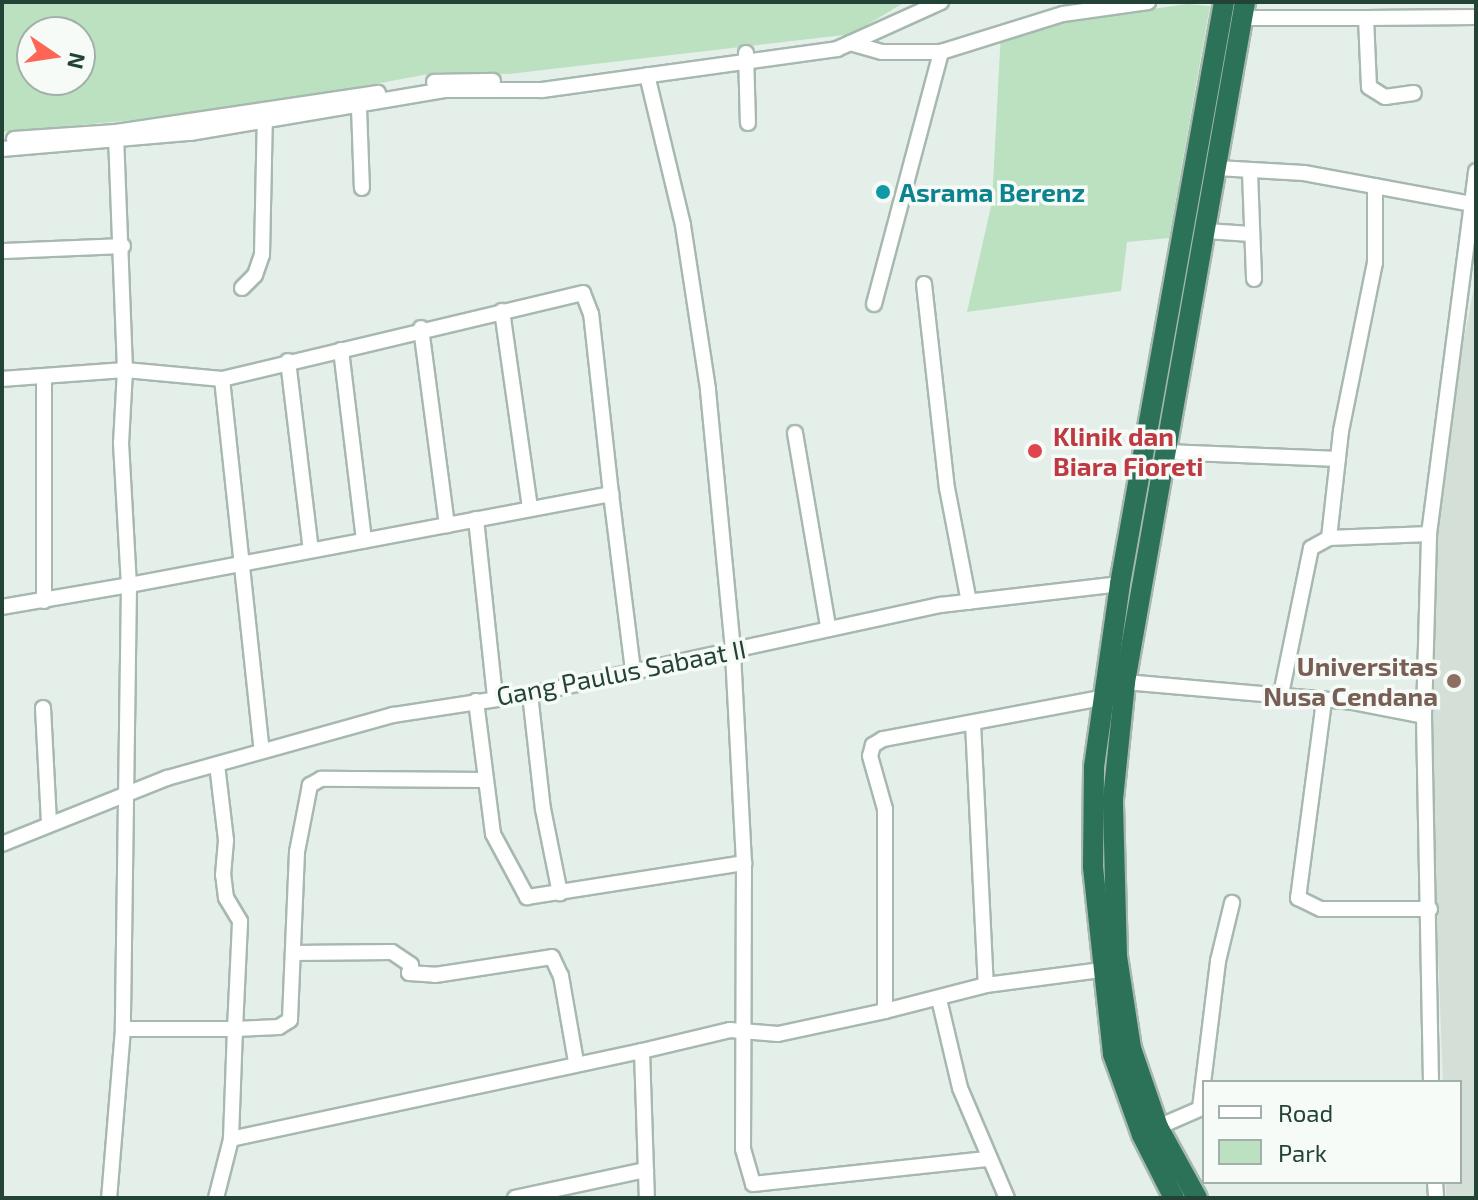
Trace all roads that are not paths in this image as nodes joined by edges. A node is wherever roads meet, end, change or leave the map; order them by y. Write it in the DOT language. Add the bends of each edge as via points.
graph roads {
  1 [pos="929,2"];
  2 [pos="941,2"];
  3 [pos="1148,2"];
  4 [pos="1224,2"];
  5 [pos="1244,10"];
  6 [pos="1476,17"];
  7 [pos="1366,18"];
  8 [pos="851,43"];
  9 [pos="941,52"];
  10 [pos="747,57"];
  11 [pos="647,75"];
  12 [pos="1414,93"];
  13 [pos="359,108"];
  14 [pos="265,117"];
  15 [pos="748,123"];
  16 [pos="116,137"];
  17 [pos="2,139"];
  18 [pos="2,149"];
  19 [pos="1217,168"];
  20 [pos="1476,171"];
  21 [pos="1250,173"];
  22 [pos="1375,186"];
  23 [pos="362,188"];
  24 [pos="1471,204"];
  25 [pos="1206,231"];
  26 [pos="1251,234"];
  27 [pos="123,246"];
  28 [pos="2,251"];
  29 [pos="1254,279"];
  30 [pos="924,284"];
  31 [pos="242,288"];
  32 [pos="874,304"];
  33 [pos="502,311"];
  34 [pos="421,328"];
  35 [pos="341,350"];
  36 [pos="288,361"];
  37 [pos="125,370"];
  38 [pos="44,378"];
  39 [pos="2,379"];
  40 [pos="222,379"];
  41 [pos="795,433"];
  42 [pos="1166,452"];
  43 [pos="1338,459"];
  44 [pos="611,494"];
  45 [pos="530,507"];
  46 [pos="1134,508"];
  47 [pos="1156,511"];
  48 [pos="476,519"];
  49 [pos="447,525"];
  50 [pos="1429,534"];
  51 [pos="1329,538"];
  52 [pos="364,541"];
  53 [pos="311,550"];
  54 [pos="244,564"];
  55 [pos="1120,584"];
  56 [pos="129,585"];
  57 [pos="44,601"];
  58 [pos="969,602"];
  59 [pos="2,607"];
  60 [pos="828,627"];
  61 [pos="733,650"];
  62 [pos="633,670"];
  63 [pos="1125,682"];
  64 [pos="530,694"];
  65 [pos="495,697"];
  66 [pos="1101,698"];
  67 [pos="1280,699"];
  68 [pos="476,701"];
  69 [pos="1324,701"];
  70 [pos="43,708"];
  71 [pos="1424,716"];
  72 [pos="973,723"];
  73 [pos="262,751"];
  74 [pos="217,765"];
  75 [pos="484,780"];
  76 [pos="129,792"];
  77 [pos="49,824"];
  78 [pos="2,844"];
  79 [pos="744,863"];
  80 [pos="560,893"];
  81 [pos="1232,903"];
  82 [pos="1430,909"];
  83 [pos="293,953"];
  84 [pos="1102,970"];
  85 [pos="986,985"];
  86 [pos="939,999"];
  87 [pos="885,1011"];
  88 [pos="123,1029"];
  89 [pos="235,1029"];
  90 [pos="744,1029"];
  91 [pos="642,1051"];
  92 [pos="576,1062"];
  93 [pos="1205,1080"];
  94 [pos="1431,1080"];
  95 [pos="1202,1108"];
  96 [pos="1158,1127"];
  97 [pos="231,1139"];
  98 [pos="987,1159"];
  99 [pos="646,1170"];
  100 [pos="109,1198"];
  101 [pos="216,1198"];
  102 [pos="515,1198"];
  103 [pos="647,1198"];
  104 [pos="1007,1198"];
  105 [pos="1174,1198"];
  106 [pos="1197,1198"];
  1 -- 8 [label="street"];
  2 -- 8 [label="street"];
  3 -- 9 [label="street" via="1063,14"];
  4 -- 46 [label="highway"];
  5 -- 7 [label="street"];
  5 -- 19 [label="highway"];
  6 -- 7 [label="street"];
  7 -- 12 [label="street" via="1369,87 1385,97"];
  8 -- 9 [label="street" via="882,52"];
  8 -- 10 [label="street"];
  9 -- 32 [label="street"];
  10 -- 11 [label="street"];
  10 -- 14 [label="street" via="540,81 439,82"];
  10 -- 15 [label="street"];
  11 -- 13 [label="street" via="542,90 444,90"];
  11 -- 61 [label="street" via="697,311"];
  13 -- 14 [label="street"];
  13 -- 23 [label="street"];
  14 -- 16 [label="street"];
  14 -- 31 [label="street" via="262,255 255,275"];
  16 -- 17 [label="street"];
  16 -- 18 [label="street"];
  16 -- 27 [label="street"];
  19 -- 21 [label="street"];
  19 -- 25 [label="highway"];
  20 -- 24 [label="street"];
  21 -- 22 [label="street" via="1304,173"];
  21 -- 26 [label="street"];
  22 -- 24 [label="street"];
  22 -- 43 [label="street" via="1375,263"];
  24 -- 50 [label="street"];
  25 -- 26 [label="street"];
  25 -- 42 [label="highway"];
  26 -- 29 [label="street"];
  27 -- 28 [label="street"];
  27 -- 37 [label="street"];
  30 -- 58 [label="street" via="947,488"];
  33 -- 34 [label="street"];
  33 -- 44 [label="street" via="577,293 588,296"];
  33 -- 45 [label="street"];
  34 -- 35 [label="street"];
  34 -- 49 [label="street"];
  35 -- 36 [label="street"];
  35 -- 52 [label="street"];
  36 -- 40 [label="street"];
  36 -- 53 [label="street"];
  37 -- 38 [label="street"];
  37 -- 40 [label="street"];
  37 -- 56 [label="street" via="121,443"];
  38 -- 39 [label="street"];
  38 -- 57 [label="street"];
  40 -- 54 [label="street"];
  41 -- 60 [label="street"];
  42 -- 43 [label="street"];
  42 -- 47 [label="highway"];
  43 -- 51 [label="street"];
  44 -- 45 [label="street"];
  44 -- 62 [label="street"];
  45 -- 48 [label="street"];
  46 -- 47 [label="highway"];
  46 -- 55 [label="highway"];
  47 -- 63 [label="highway"];
  48 -- 49 [label="street"];
  48 -- 65 [label="street"];
  49 -- 52 [label="street"];
  50 -- 51 [label="street"];
  50 -- 71 [label="street"];
  51 -- 67 [label="street" via="1309,551"];
  52 -- 53 [label="street"];
  53 -- 54 [label="street"];
  54 -- 56 [label="street"];
  54 -- 73 [label="street"];
  55 -- 58 [label="street, Gang Paulus Sabaat II"];
  55 -- 66 [label="highway"];
  56 -- 57 [label="street"];
  56 -- 76 [label="street"];
  57 -- 59 [label="street"];
  58 -- 60 [label="street, Gang Paulus Sabaat II"];
  60 -- 61 [label="street, Gang Paulus Sabaat II"];
  61 -- 62 [label="street, Gang Paulus Sabaat II"];
  61 -- 79 [label="street"];
  62 -- 64 [label="street, Gang Paulus Sabaat II"];
  63 -- 67 [label="street"];
  63 -- 96 [label="highway" via="1113,799 1117,957 1131,1048"];
  64 -- 65 [label="street, Gang Paulus Sabaat II"];
  64 -- 80 [label="street" via="539,785"];
  65 -- 68 [label="street, Gang Paulus Sabaat II"];
  66 -- 72 [label="street"];
  66 -- 84 [label="highway" via="1093,815"];
  67 -- 69 [label="street"];
  68 -- 73 [label="street, Gang Paulus Sabaat II" via="393,715"];
  68 -- 75 [label="street"];
  69 -- 71 [label="street"];
  69 -- 82 [label="street" via="1298,898 1321,909"];
  70 -- 77 [label="street"];
  71 -- 82 [label="street"];
  72 -- 85 [label="street"];
  72 -- 87 [label="street" via="883,739 870,752 885,809"];
  73 -- 74 [label="street, Gang Paulus Sabaat II"];
  74 -- 76 [label="street, Gang Paulus Sabaat II"];
  74 -- 89 [label="street" via="226,828 226,898 240,921"];
  75 -- 80 [label="street" via="493,834 522,892 533,898"];
  75 -- 83 [label="street" via="321,779 310,785 298,841"];
  76 -- 77 [label="street, Gang Paulus Sabaat II"];
  76 -- 88 [label="street"];
  77 -- 78 [label="street, Gang Paulus Sabaat II"];
  79 -- 80 [label="street"];
  79 -- 90 [label="street"];
  81 -- 93 [label="street" via="1218,961"];
  82 -- 94 [label="street"];
  83 -- 89 [label="street" via="287,1024"];
  83 -- 92 [label="street" via="392,952 411,965 409,973 435,975 552,957 561,976"];
  84 -- 85 [label="street"];
  84 -- 105 [label="highway" via="1113,1054 1142,1135"];
  85 -- 86 [label="street"];
  86 -- 87 [label="street"];
  86 -- 98 [label="street" via="960,1088"];
  87 -- 90 [label="street" via="778,1034"];
  88 -- 89 [label="street"];
  88 -- 100 [label="street"];
  89 -- 97 [label="street"];
  90 -- 91 [label="street"];
  90 -- 98 [label="street" via="743,1149 753,1184"];
  91 -- 92 [label="street"];
  91 -- 99 [label="street"];
  92 -- 97 [label="street"];
  95 -- 96 [label="street"];
  96 -- 106 [label="highway"];
  97 -- 101 [label="street"];
  98 -- 104 [label="street"];
  99 -- 102 [label="street"];
  99 -- 103 [label="street"];
}
